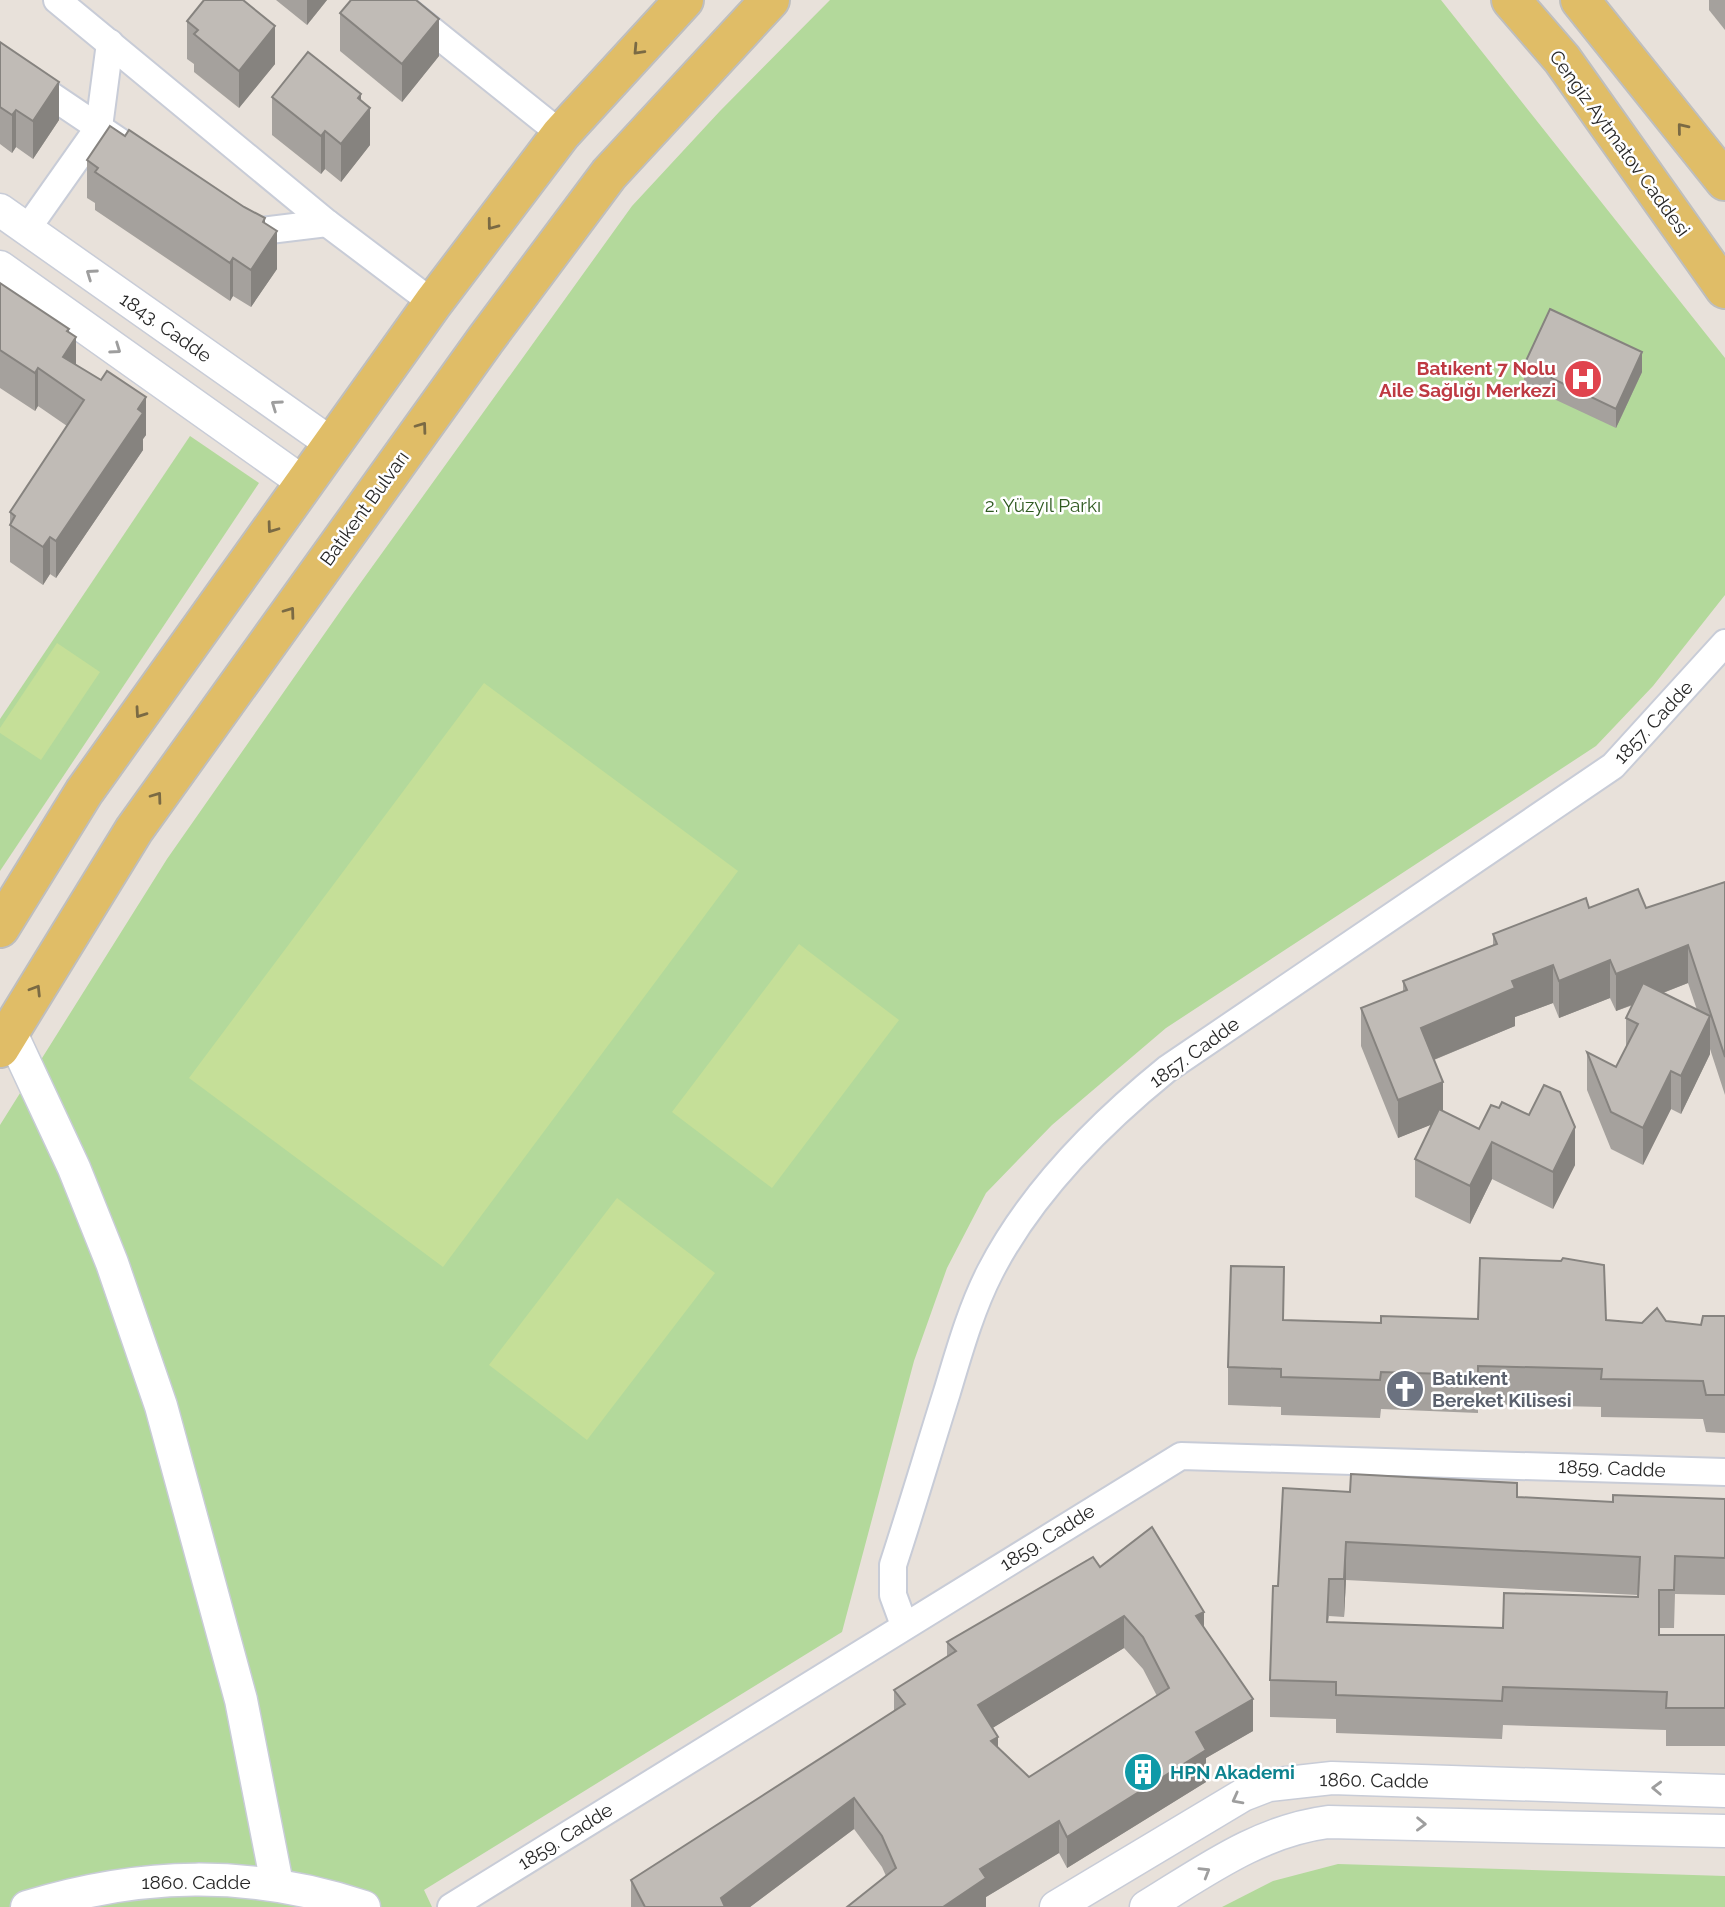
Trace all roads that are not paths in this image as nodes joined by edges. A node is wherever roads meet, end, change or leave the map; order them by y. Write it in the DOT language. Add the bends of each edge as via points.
graph roads {
  1 [pos="57,0"];
  2 [pos="394,0"];
  3 [pos="684,0"];
  4 [pos="770,0"];
  5 [pos="1511,0"];
  6 [pos="1580,0"];
  7 [pos="110,43"];
  8 [pos="0,61"];
  9 [pos="99,127"];
  10 [pos="561,134"];
  11 [pos="154,165"];
  12 [pos="1725,181"];
  13 [pos="220,209"];
  14 [pos="0,210"];
  15 [pos="327,223"];
  16 [pos="27,229"];
  17 [pos="0,267"];
  18 [pos="1725,289"];
  19 [pos="433,303"];
  20 [pos="332,444"];
  21 [pos="304,483"];
  22 [pos="1725,643"];
  23 [pos="0,928"];
  24 [pos="5,1039"];
  25 [pos="1725,1472"];
  26 [pos="905,1625"];
  27 [pos="1725,1791"];
  28 [pos="1725,1831"];
  29 [pos="277,1884"];
  30 [pos="27,1907"];
  31 [pos="364,1907"];
  32 [pos="452,1907"];
  33 [pos="1056,1907"];
  34 [pos="1146,1907"];
  1 -- 7 [label="street"];
  2 -- 10 [label="street"];
  3 -- 10 [label="main road, one-way"];
  24 -- 4 [label="main road, Batıkent Bulvarı, one-way" via="134,830 486,338 609,174"];
  5 -- 18 [label="main road, Cengiz Aytmatov Caddesi" via="1562,59"];
  12 -- 6 [label="main road, one-way"];
  7 -- 9 [label="street"];
  7 -- 15 [label="street"];
  8 -- 9 [label="street"];
  9 -- 11 [label="street"];
  9 -- 16 [label="street"];
  10 -- 19 [label="main road, one-way"];
  13 -- 15 [label="street" via="253,232"];
  14 -- 16 [label="street, 1843. Cadde"];
  15 -- 19 [label="street"];
  20 -- 16 [label="street, 1843. Cadde, one-way"];
  17 -- 21 [label="street, one-way"];
  19 -- 20 [label="main road"];
  20 -- 21 [label="main road"];
  21 -- 23 [label="main road, one-way" via="84,792"];
  22 -- 26 [label="street, 1857. Cadde" via="1613,766 1167,1069 1128,1100 1041,1194 989,1273 965,1333 893,1564 893,1595"];
  24 -- 29 [label="street" via="74,1168 161,1406 241,1700"];
  25 -- 26 [label="street, 1859. Cadde" via="1181,1457"];
  26 -- 32 [label="street, 1859. Cadde"];
  27 -- 33 [label="street, 1860. Cadde, one-way" via="1332,1778 1269,1785 1220,1808"];
  34 -- 28 [label="street, one-way" via="1251,1843 1328,1822"];
  29 -- 30 [label="street, 1860. Cadde" via="145,1880"];
  29 -- 31 [label="street, 1860. Cadde"];
}
